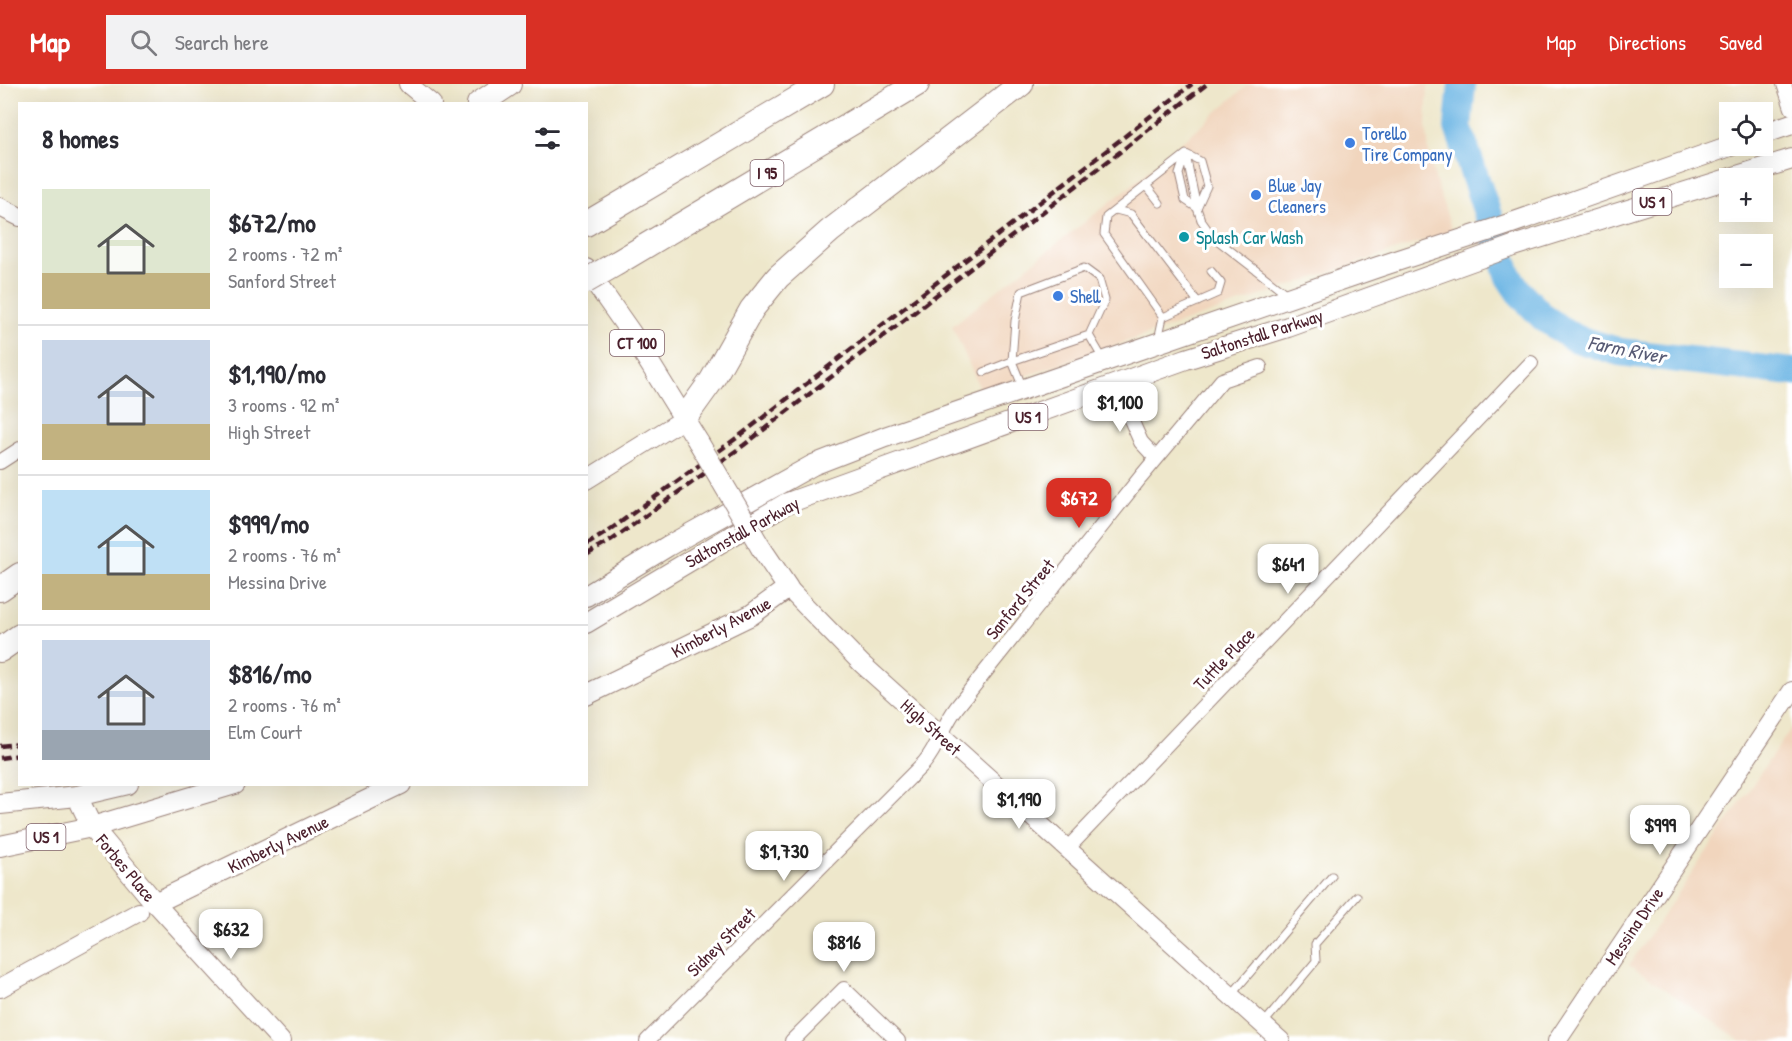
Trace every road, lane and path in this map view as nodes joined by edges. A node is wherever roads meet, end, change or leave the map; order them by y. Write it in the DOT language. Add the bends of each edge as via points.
graph roads {
  1 [pos="408,84"];
  2 [pos="509,84"];
  3 [pos="822,84"];
  4 [pos="917,84"];
  5 [pos="1021,84"];
  6 [pos="1784,84"];
  7 [pos="430,102"];
  8 [pos="482,102"];
  9 [pos="1792,108"];
  10 [pos="1792,124"];
  11 [pos="1773,130"];
  12 [pos="1719,150"];
  13 [pos="1185,154"];
  14 [pos="1792,159"];
  15 [pos="1146,185"];
  16 [pos="1160,203"];
  17 [pos="0,207"];
  18 [pos="1197,208"];
  19 [pos="1116,210"];
  20 [pos="18,215"];
  21 [pos="588,224"];
  22 [pos="1211,271"];
  23 [pos="588,272"];
  24 [pos="588,280"];
  25 [pos="1290,297"];
  26 [pos="1198,302"];
  27 [pos="1163,317"];
  28 [pos="1089,335"];
  29 [pos="1157,343"];
  30 [pos="1012,361"];
  31 [pos="1104,361"];
  32 [pos="1531,363"];
  33 [pos="1260,367"];
  34 [pos="984,372"];
  35 [pos="1116,386"];
  36 [pos="1023,389"];
  37 [pos="684,419"];
  38 [pos="18,450"];
  39 [pos="1156,458"];
  40 [pos="0,462"];
  41 [pos="588,479"];
  42 [pos="18,576"];
  43 [pos="788,588"];
  44 [pos="0,589"];
  45 [pos="588,595"];
  46 [pos="588,622"];
  47 [pos="18,637"];
  48 [pos="0,650"];
  49 [pos="1792,691"];
  50 [pos="588,694"];
  51 [pos="941,737"];
  52 [pos="120,786"];
  53 [pos="228,786"];
  54 [pos="397,786"];
  55 [pos="77,796"];
  56 [pos="0,804"];
  57 [pos="92,827"];
  58 [pos="0,846"];
  59 [pos="1067,849"];
  60 [pos="1332,876"];
  61 [pos="1357,896"];
  62 [pos="147,908"];
  63 [pos="0,988"];
  64 [pos="1230,996"];
  65 [pos="1262,1024"];
  66 [pos="281,1041"];
  67 [pos="647,1041"];
  68 [pos="792,1041"];
  69 [pos="898,1041"];
  70 [pos="1281,1041"];
  71 [pos="1557,1041"];
  1 -- 7 [label="main road"];
  2 -- 8 [label="highway"];
  3 -- 21 [label="highway"];
  4 -- 24 [label="highway, I 95, bridge"];
  5 -- 37 [label="highway" via="786,269 752,309 712,380"];
  6 -- 9 [label="street"];
  10 -- 11 [label="main road"];
  12 -- 25 [label="main road, Saltonstall Parkway / US 1"];
  13 -- 15 [label="lane"];
  13 -- 18 [label="lane"];
  13 -- 18 [label="lane" via="1200,161 1207,186"];
  14 -- 35 [label="main road, Saltonstall Parkway / US 1" via="1513,246"];
  15 -- 16 [label="lane"];
  15 -- 19 [label="lane"];
  17 -- 20 [label="main road"];
  18 -- 25 [label="lane" via="1213,237"];
  19 -- 26 [label="lane" via="1131,214"];
  19 -- 27 [label="lane" via="1106,217 1104,234"];
  22 -- 26 [label="lane" via="1221,283 1218,293"];
  23 -- 37 [label="main road, CT 100"];
  25 -- 29 [label="main road, Saltonstall Parkway / US 1"];
  26 -- 27 [label="lane"];
  27 -- 29 [label="lane"];
  28 -- 30 [label="lane"];
  28 -- 30 [label="lane" via="1105,300 1099,279 1084,268 1021,292"];
  28 -- 31 [label="lane"];
  29 -- 31 [label="main road, Saltonstall Parkway / US 1"];
  30 -- 34 [label="lane"];
  30 -- 36 [label="lane"];
  31 -- 36 [label="main road, Saltonstall Parkway / US 1"];
  32 -- 59 [label="street, Tuttle Place"];
  33 -- 39 [label="street, Sanford Street" via="1222,380"];
  35 -- 39 [label="street" via="1141,442"];
  35 -- 46 [label="main road, Saltonstall Parkway / US 1" via="785,504"];
  36 -- 45 [label="main road, Saltonstall Parkway / US 1" via="813,465"];
  37 -- 41 [label="main road"];
  37 -- 43 [label="main road, High Street / CT 100, bridge"];
  38 -- 40 [label="street"];
  39 -- 51 [label="street, Sanford Street" via="957,706"];
  42 -- 44 [label="highway"];
  43 -- 50 [label="main road, Kimberly Avenue" via="751,615"];
  43 -- 51 [label="main road, High Street / CT 100"];
  47 -- 48 [label="highway"];
  49 -- 71 [label="main road, Messina Drive"];
  51 -- 59 [label="main road, High Street / CT 100"];
  51 -- 67 [label="street, Sidney Street" via="933,753 916,771"];
  52 -- 55 [label="main road, US 1"];
  53 -- 57 [label="main road, US 1"];
  54 -- 62 [label="main road, Kimberly Avenue"];
  55 -- 56 [label="main road, US 1"];
  55 -- 57 [label="main road, Forbes Place"];
  57 -- 58 [label="main road, US 1"];
  57 -- 62 [label="main road, Forbes Place"];
  59 -- 64 [label="main road, High Street / CT 100"];
  60 -- 64 [label="lane"];
  61 -- 65 [label="lane" via="1315,945 1316,961"];
  62 -- 63 [label="main road, Kimberly Avenue"];
  62 -- 66 [label="main road, Forbes Place"];
  64 -- 65 [label="main road, High Street / CT 100"];
  65 -- 70 [label="main road, High Street / CT 100"];
  68 -- 69 [label="street" via="844,989"];
}
